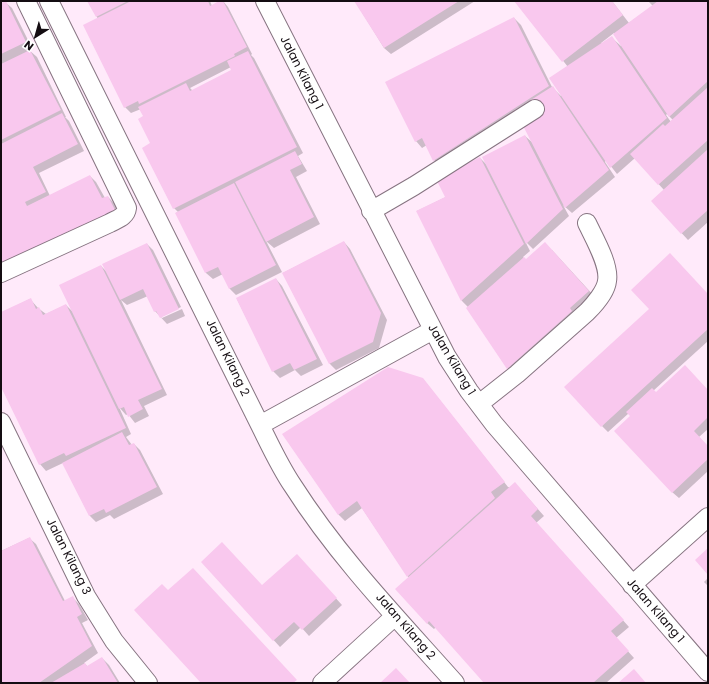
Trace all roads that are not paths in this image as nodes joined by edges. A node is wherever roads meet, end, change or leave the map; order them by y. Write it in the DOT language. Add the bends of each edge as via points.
graph roads {
  1 [pos="26,1"];
  2 [pos="49,1"];
  3 [pos="265,1"];
  4 [pos="535,109"];
  5 [pos="371,211"];
  6 [pos="587,223"];
  7 [pos="1,273"];
  8 [pos="433,330"];
  9 [pos="479,404"];
  10 [pos="1,422"];
  11 [pos="260,425"];
  12 [pos="708,517"];
  13 [pos="632,585"];
  14 [pos="395,616"];
  15 [pos="708,672"];
  16 [pos="148,683"];
  17 [pos="322,683"];
  18 [pos="455,683"];
  1 -- 7 [label="street" via="127,208 124,215 110,223"];
  2 -- 11 [label="street, Jalan Kilang 2"];
  3 -- 5 [label="street, Jalan Kilang 1"];
  4 -- 5 [label="street"];
  5 -- 8 [label="street, Jalan Kilang 1"];
  6 -- 9 [label="street" via="607,268 607,282 597,302 523,369"];
  8 -- 9 [label="street, Jalan Kilang 1" via="447,357"];
  8 -- 11 [label="street"];
  9 -- 13 [label="street, Jalan Kilang 1"];
  10 -- 16 [label="street, Jalan Kilang 3" via="86,596 114,641"];
  11 -- 14 [label="street, Jalan Kilang 2" via="292,486 336,547"];
  12 -- 13 [label="street"];
  13 -- 15 [label="street, Jalan Kilang 1"];
  14 -- 17 [label="street"];
  14 -- 18 [label="street, Jalan Kilang 2"];
}
